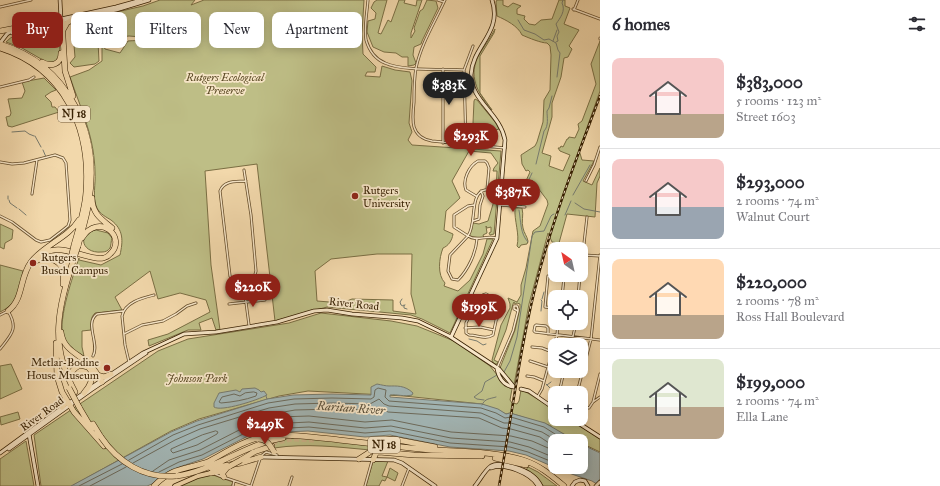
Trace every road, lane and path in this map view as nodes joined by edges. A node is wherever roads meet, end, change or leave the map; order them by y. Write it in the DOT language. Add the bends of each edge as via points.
graph roads {
  1 [pos="32,0"];
  2 [pos="60,0"];
  3 [pos="141,0"];
  4 [pos="149,0"];
  5 [pos="368,0"];
  6 [pos="438,0"];
  7 [pos="492,0"];
  8 [pos="578,0"];
  9 [pos="445,1"];
  10 [pos="0,7"];
  11 [pos="61,12"];
  12 [pos="103,12"];
  13 [pos="600,19"];
  14 [pos="63,20"];
  15 [pos="71,20"];
  16 [pos="12,29"];
  17 [pos="63,30"];
  18 [pos="0,31"];
  19 [pos="12,32"];
  20 [pos="12,35"];
  21 [pos="2,41"];
  22 [pos="63,46"];
  23 [pos="472,46"];
  24 [pos="0,48"];
  25 [pos="61,48"];
  26 [pos="33,59"];
  27 [pos="416,68"];
  28 [pos="443,69"];
  29 [pos="464,70"];
  30 [pos="34,78"];
  31 [pos="0,87"];
  32 [pos="79,114"];
  33 [pos="443,143"];
  34 [pos="466,145"];
  35 [pos="600,147"];
  36 [pos="505,148"];
  37 [pos="37,160"];
  38 [pos="0,162"];
  39 [pos="244,170"];
  40 [pos="246,181"];
  41 [pos="586,181"];
  42 [pos="91,185"];
  43 [pos="487,190"];
  44 [pos="482,191"];
  45 [pos="501,191"];
  46 [pos="32,194"];
  47 [pos="476,196"];
  48 [pos="474,205"];
  49 [pos="500,205"];
  50 [pos="526,207"];
  51 [pos="83,212"];
  52 [pos="0,216"];
  53 [pos="587,217"];
  54 [pos="473,222"];
  55 [pos="468,236"];
  56 [pos="497,238"];
  57 [pos="477,239"];
  58 [pos="584,242"];
  59 [pos="77,245"];
  60 [pos="59,249"];
  61 [pos="588,255"];
  62 [pos="38,256"];
  63 [pos="600,256"];
  64 [pos="72,260"];
  65 [pos="26,270"];
  66 [pos="548,276"];
  67 [pos="63,284"];
  68 [pos="246,288"];
  69 [pos="154,295"];
  70 [pos="469,299"];
  71 [pos="265,300"];
  72 [pos="481,300"];
  73 [pos="246,302"];
  74 [pos="476,302"];
  75 [pos="196,303"];
  76 [pos="229,304"];
  77 [pos="548,307"];
  78 [pos="472,309"];
  79 [pos="60,311"];
  80 [pos="123,311"];
  81 [pos="518,311"];
  82 [pos="8,312"];
  83 [pos="499,314"];
  84 [pos="0,315"];
  85 [pos="497,319"];
  86 [pos="249,327"];
  87 [pos="466,328"];
  88 [pos="494,330"];
  89 [pos="557,330"];
  90 [pos="575,330"];
  91 [pos="124,334"];
  92 [pos="548,334"];
  93 [pos="557,335"];
  94 [pos="451,337"];
  95 [pos="556,338"];
  96 [pos="573,338"];
  97 [pos="588,339"];
  98 [pos="591,339"];
  99 [pos="600,340"];
  100 [pos="57,341"];
  101 [pos="532,347"];
  102 [pos="154,348"];
  103 [pos="0,349"];
  104 [pos="548,350"];
  105 [pos="93,356"];
  106 [pos="58,360"];
  107 [pos="530,361"];
  108 [pos="129,362"];
  109 [pos="548,366"];
  110 [pos="497,369"];
  111 [pos="91,371"];
  112 [pos="111,374"];
  113 [pos="600,374"];
  114 [pos="97,375"];
  115 [pos="527,376"];
  116 [pos="544,381"];
  117 [pos="101,382"];
  118 [pos="579,386"];
  119 [pos="521,389"];
  120 [pos="75,392"];
  121 [pos="84,393"];
  122 [pos="65,397"];
  123 [pos="536,397"];
  124 [pos="600,397"];
  125 [pos="593,402"];
  126 [pos="69,404"];
  127 [pos="548,404"];
  128 [pos="82,408"];
  129 [pos="588,408"];
  130 [pos="63,409"];
  131 [pos="74,412"];
  132 [pos="583,426"];
  133 [pos="29,433"];
  134 [pos="598,435"];
  135 [pos="303,436"];
  136 [pos="98,437"];
  137 [pos="247,444"];
  138 [pos="378,447"];
  139 [pos="460,452"];
  140 [pos="0,454"];
  141 [pos="275,454"];
  142 [pos="372,455"];
  143 [pos="261,456"];
  144 [pos="482,456"];
  145 [pos="286,458"];
  146 [pos="359,459"];
  147 [pos="522,460"];
  148 [pos="208,462"];
  149 [pos="228,467"];
  150 [pos="409,468"];
  151 [pos="211,470"];
  152 [pos="190,473"];
  153 [pos="174,477"];
  154 [pos="224,478"];
  155 [pos="292,478"];
  156 [pos="234,481"];
  157 [pos="600,482"];
  158 [pos="38,486"];
  159 [pos="154,486"];
  160 [pos="175,486"];
  161 [pos="233,486"];
  162 [pos="251,486"];
  163 [pos="289,486"];
  164 [pos="365,486"];
  165 [pos="402,486"];
  166 [pos="435,486"];
  167 [pos="475,486"];
  168 [pos="539,486"];
  169 [pos="559,486"];
  170 [pos="564,486"];
  171 [pos="567,486"];
  172 [pos="572,486"];
  173 [pos="588,486"];
  174 [pos="596,486"];
  1 -- 10 [label="street"];
  2 -- 11 [label="street"];
  3 -- 14 [label="street"];
  4 -- 12 [label="street"];
  5 -- 27 [label="street" via="365,27 371,52 379,60 390,65"];
  6 -- 9 [label="street"];
  7 -- 36 [label="street" via="493,26 475,58 471,79 475,92 501,127"];
  8 -- 13 [label="street" via="574,10"];
  9 -- 27 [label="street"];
  15 -- 17 [label="highway"];
  16 -- 18 [label="highway"];
  19 -- 21 [label="street"];
  20 -- 21 [label="street"];
  21 -- 26 [label="highway, NJ 18"];
  22 -- 32 [label="highway" via="65,74"];
  23 -- 29 [label="street"];
  24 -- 51 [label="highway, NJ 18" via="24,57 44,71 58,86 71,107 81,133 86,161 87,185"];
  25 -- 26 [label="highway" via="60,59 50,66"];
  26 -- 32 [label="highway, NJ 18" via="61,83"];
  27 -- 28 [label="street"];
  27 -- 33 [label="street" via="413,120 415,130 424,139"];
  28 -- 29 [label="street"];
  28 -- 33 [label="street"];
  29 -- 34 [label="street"];
  30 -- 31 [label="street"];
  32 -- 42 [label="highway, NJ 18" via="89,149"];
  33 -- 34 [label="street"];
  34 -- 36 [label="street"];
  35 -- 41 [label="street"];
  36 -- 45 [label="street"];
  37 -- 38 [label="street" via="15,164"];
  37 -- 46 [label="street"];
  37 -- 52 [label="street" via="57,155 65,160 69,224 50,240 41,242"];
  39 -- 40 [label="street"];
  40 -- 68 [label="street" via="256,271"];
  40 -- 68 [label="street" via="227,183 220,191 230,276"];
  42 -- 59 [label="highway, NJ 18" via="87,214"];
  42 -- 60 [label="highway" via="94,209 116,233 116,250 109,258 98,261"];
  43 -- 44 [label="street"];
  43 -- 45 [label="street"];
  43 -- 47 [label="street" via="489,168 485,161 478,161 472,166 464,182 466,190"];
  44 -- 47 [label="street"];
  44 -- 54 [label="street" via="479,219"];
  45 -- 49 [label="street"];
  47 -- 48 [label="street"];
  48 -- 54 [label="street"];
  48 -- 55 [label="street" via="454,215 454,227"];
  49 -- 50 [label="street"];
  49 -- 56 [label="street"];
  51 -- 59 [label="highway, NJ 18"];
  51 -- 62 [label="highway" via="74,227 38,253"];
  53 -- 58 [label="street"];
  54 -- 55 [label="street"];
  55 -- 57 [label="street"];
  55 -- 57 [label="street" via="450,255 449,273 455,280 459,279 466,269"];
  56 -- 57 [label="street"];
  56 -- 70 [label="street"];
  59 -- 60 [label="highway" via="88,230 99,226 109,229 116,242 112,253 102,258"];
  59 -- 64 [label="highway, NJ 18, bridge"];
  60 -- 62 [label="highway" via="49,250"];
  61 -- 63 [label="street"];
  62 -- 65 [label="highway"];
  63 -- 98 [label="street"];
  64 -- 67 [label="highway, NJ 18"];
  64 -- 79 [label="highway, NJ 18"];
  65 -- 67 [label="highway" via="39,259 53,260 62,269"];
  65 -- 82 [label="highway" via="18,301"];
  66 -- 77 [label="street" via="545,307"];
  67 -- 100 [label="highway, NJ 18" via="57,310"];
  68 -- 73 [label="street"];
  69 -- 80 [label="street" via="135,302"];
  70 -- 74 [label="street"];
  70 -- 94 [label="street"];
  71 -- 73 [label="street"];
  72 -- 74 [label="street"];
  72 -- 83 [label="street" via="496,307"];
  72 -- 83 [label="street" via="485,294 502,301 505,310"];
  73 -- 76 [label="street"];
  73 -- 86 [label="street"];
  74 -- 78 [label="street"];
  75 -- 91 [label="street" via="164,321 140,326"];
  78 -- 85 [label="street"];
  78 -- 87 [label="street"];
  79 -- 100 [label="highway, NJ 18"];
  79 -- 114 [label="highway" via="61,336 65,344 88,363"];
  80 -- 91 [label="street"];
  80 -- 105 [label="street" via="97,314 92,318 95,352"];
  81 -- 110 [label="street"];
  82 -- 84 [label="street"];
  82 -- 103 [label="street" via="13,320 13,330"];
  83 -- 85 [label="street"];
  85 -- 88 [label="street"];
  86 -- 94 [label="street, River Road" via="327,310 413,319"];
  86 -- 102 [label="street, River Road" via="184,334"];
  87 -- 88 [label="street"];
  87 -- 88 [label="street" via="468,335 483,337 493,335"];
  89 -- 93 [label="street"];
  90 -- 96 [label="street"];
  91 -- 108 [label="street"];
  92 -- 92 [label="street" via="546,326 535,326 535,332"];
  92 -- 93 [label="street"];
  93 -- 95 [label="street"];
  93 -- 96 [label="street"];
  94 -- 110 [label="street, River Road"];
  97 -- 98 [label="street"];
  98 -- 99 [label="street"];
  98 -- 118 [label="street"];
  100 -- 106 [label="highway"];
  100 -- 120 [label="highway, NJ 18"];
  101 -- 104 [label="street"];
  102 -- 108 [label="street, River Road"];
  102 -- 117 [label="street, River Road"];
  106 -- 122 [label="highway" via="58,381"];
  106 -- 128 [label="highway, NJ 18, bridge" via="69,388"];
  107 -- 109 [label="street"];
  108 -- 112 [label="street, River Road"];
  109 -- 116 [label="street"];
  110 -- 110 [label="street, River Road" via="504,383 514,387 500,370"];
  111 -- 117 [label="highway"];
  111 -- 120 [label="highway" via="88,367 80,365 74,368 70,379"];
  111 -- 121 [label="highway" via="91,383"];
  112 -- 114 [label="highway" via="104,377"];
  112 -- 117 [label="street, River Road"];
  113 -- 125 [label="street"];
  114 -- 117 [label="highway"];
  115 -- 116 [label="street"];
  116 -- 123 [label="street"];
  117 -- 121 [label="street, River Road"];
  117 -- 126 [label="street, River Road"];
  119 -- 123 [label="street"];
  120 -- 128 [label="highway, NJ 18"];
  121 -- 126 [label="street, River Road"];
  122 -- 126 [label="highway"];
  122 -- 130 [label="highway"];
  123 -- 127 [label="street"];
  124 -- 125 [label="street"];
  125 -- 129 [label="street"];
  126 -- 130 [label="street, River Road"];
  126 -- 131 [label="highway"];
  128 -- 136 [label="highway, NJ 18"];
  130 -- 131 [label="highway"];
  130 -- 133 [label="street, River Road"];
  131 -- 136 [label="highway"];
  132 -- 134 [label="street"];
  133 -- 140 [label="street, River Road"];
  133 -- 158 [label="street"];
  135 -- 139 [label="highway, NJ 18"];
  135 -- 148 [label="highway" via="256,438"];
  135 -- 152 [label="highway, NJ 18" via="264,442"];
  136 -- 153 [label="highway, NJ 18, bridge" via="129,466 142,472"];
  136 -- 153 [label="highway, NJ 18, bridge" via="116,459 133,470 152,477"];
  137 -- 141 [label="highway, bridge" via="258,439 263,440"];
  137 -- 148 [label="highway"];
  137 -- 152 [label="highway"];
  138 -- 144 [label="highway, NJ 18"];
  139 -- 142 [label="highway, bridge" via="393,439 386,440"];
  139 -- 147 [label="highway, NJ 18" via="493,454"];
  141 -- 143 [label="street" via="266,452"];
  141 -- 145 [label="street"];
  142 -- 144 [label="highway" via="378,452"];
  142 -- 146 [label="highway"];
  142 -- 150 [label="street" via="396,461"];
  142 -- 164 [label="street"];
  143 -- 145 [label="street"];
  143 -- 151 [label="highway"];
  143 -- 162 [label="street"];
  144 -- 169 [label="highway, NJ 18" via="532,467"];
  145 -- 146 [label="street"];
  147 -- 170 [label="highway, NJ 18" via="547,472"];
  147 -- 171 [label="highway" via="539,466"];
  148 -- 159 [label="highway" via="170,472"];
  149 -- 151 [label="highway"];
  149 -- 151 [label="highway, NJ 18, bridge" via="272,444"];
  149 -- 154 [label="highway" via="222,474"];
  150 -- 165 [label="street"];
  150 -- 166 [label="street"];
  151 -- 153 [label="highway, NJ 18"];
  151 -- 154 [label="street"];
  151 -- 160 [label="main road"];
  152 -- 153 [label="highway, NJ 18"];
  154 -- 156 [label="street"];
  155 -- 163 [label="street"];
  156 -- 161 [label="street"];
  156 -- 162 [label="street"];
  157 -- 174 [label="street"];
  167 -- 168 [label="street" via="485,473 496,467 515,470 530,477"];
  172 -- 173 [label="street" via="580,480"];
}
